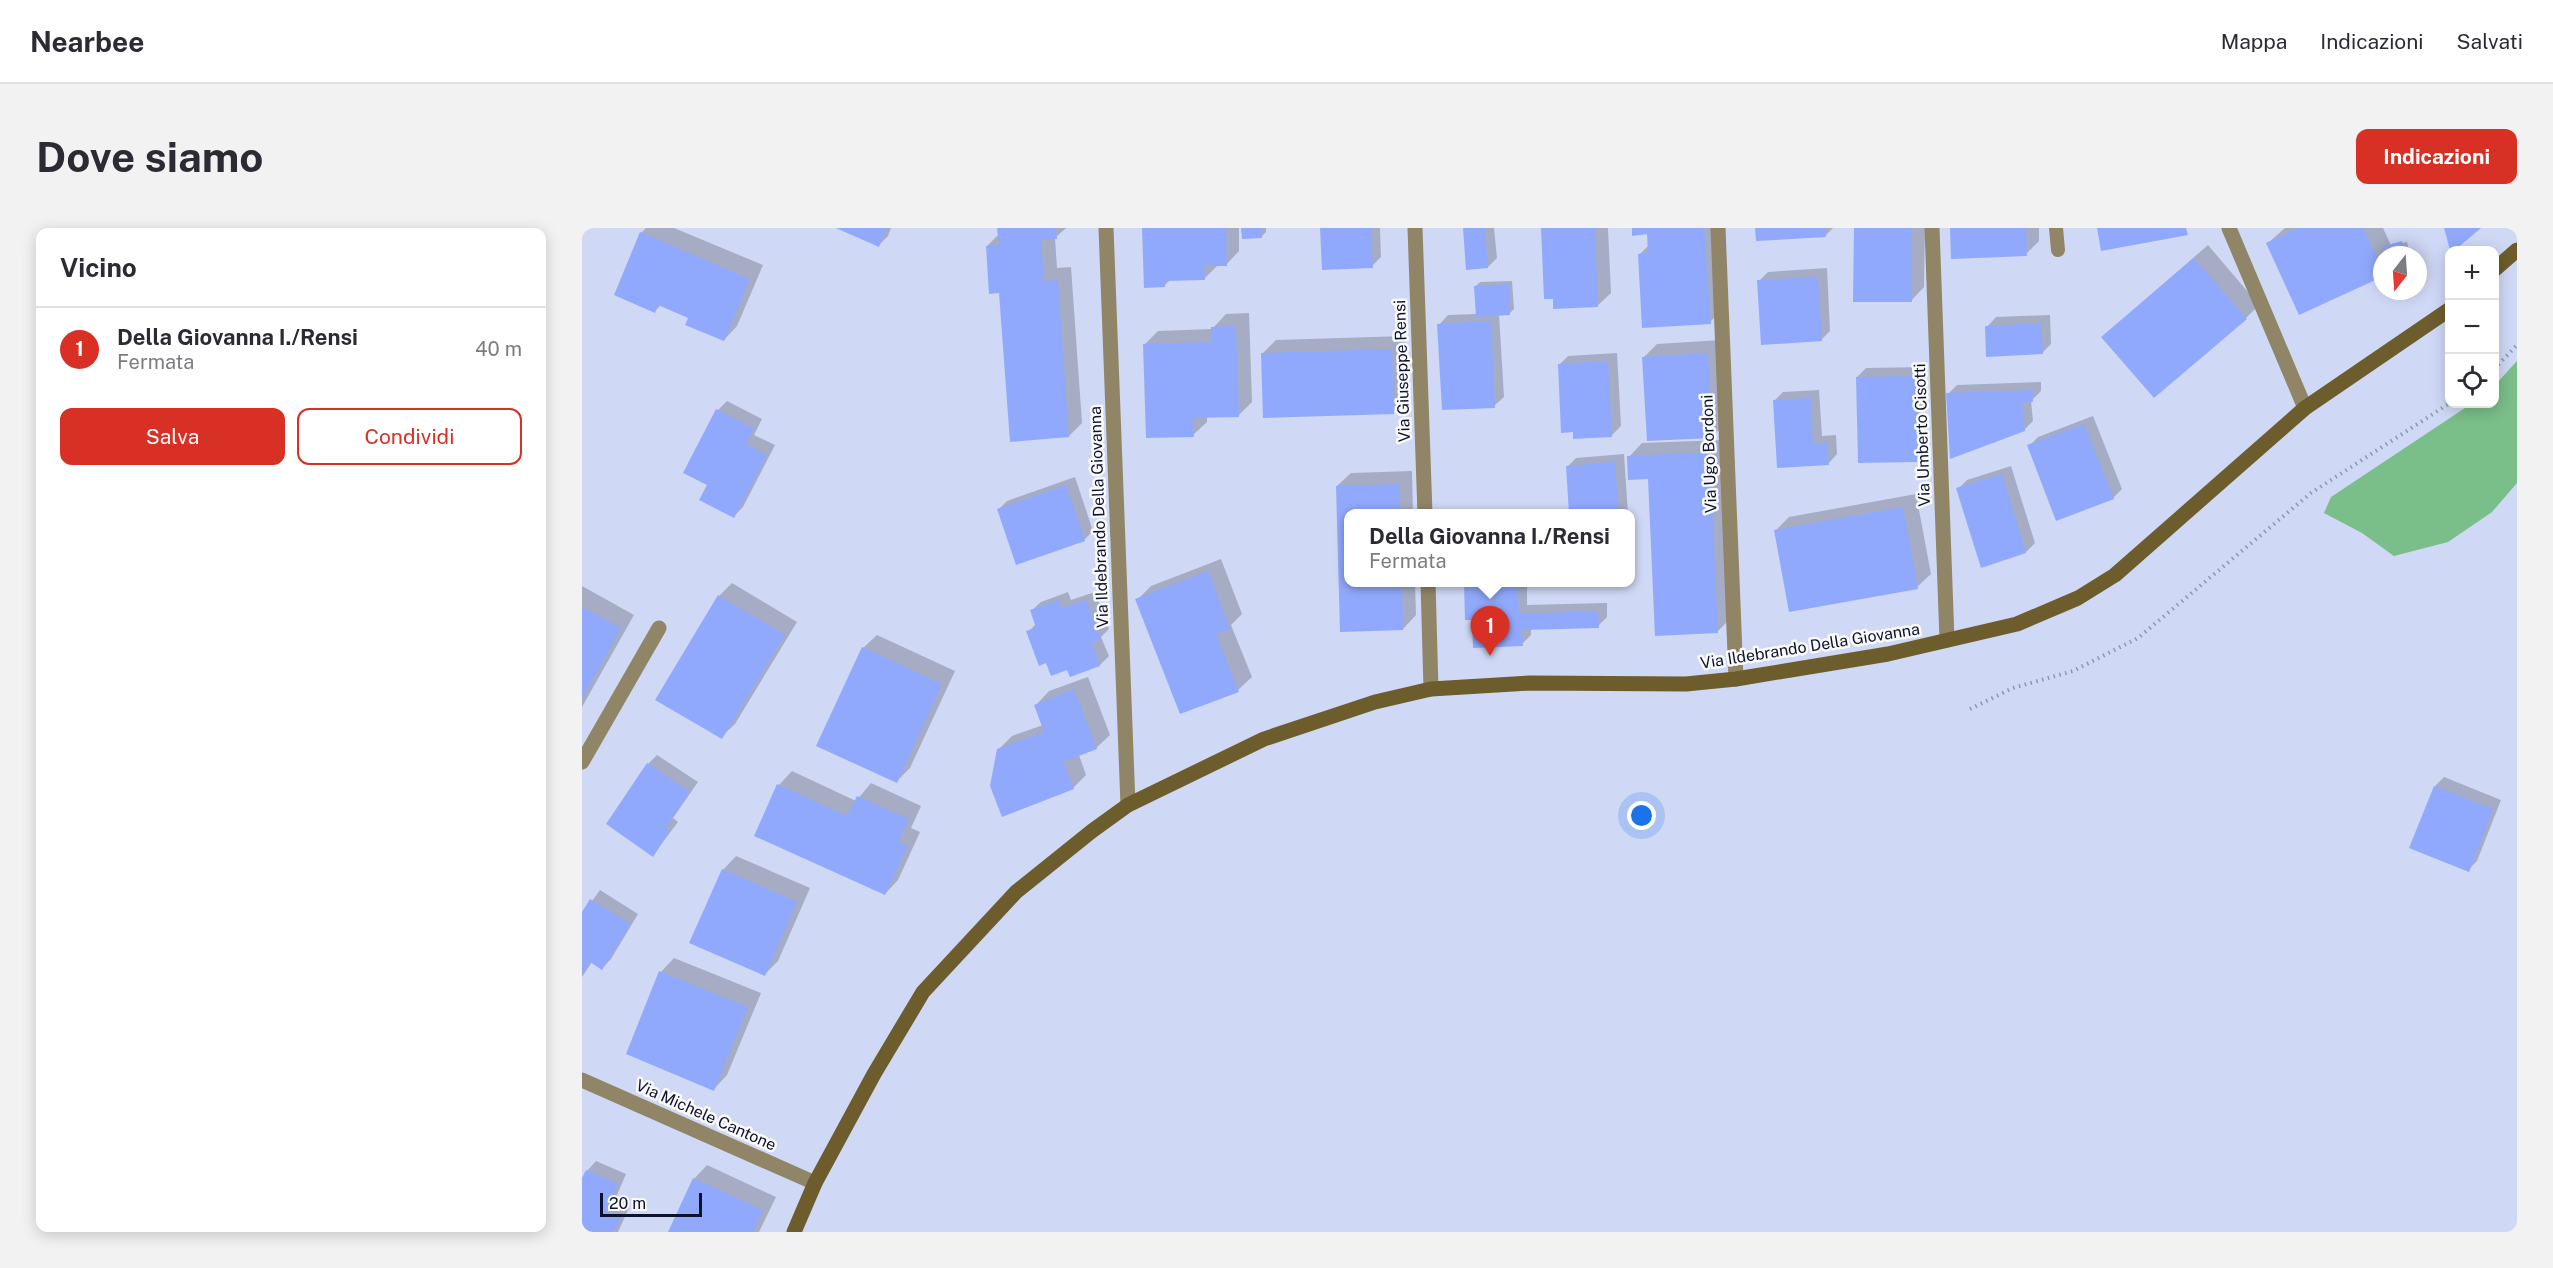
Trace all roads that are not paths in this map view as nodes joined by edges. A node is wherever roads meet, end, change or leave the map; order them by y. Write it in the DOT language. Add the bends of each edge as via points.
graph roads {
  1 [pos="1106,228"];
  2 [pos="1415,228"];
  3 [pos="1718,228"];
  4 [pos="1932,228"];
  5 [pos="2056,228"];
  6 [pos="2229,228"];
  7 [pos="2058,250"];
  8 [pos="2517,250"];
  9 [pos="2499,266"];
  10 [pos="2445,312"];
  11 [pos="2305,408"];
  12 [pos="1425,509"];
  13 [pos="1428,587"];
  14 [pos="659,628"];
  15 [pos="1947,640"];
  16 [pos="1736,679"];
  17 [pos="1431,689"];
  18 [pos="582,762"];
  19 [pos="1128,806"];
  20 [pos="582,1080"];
  21 [pos="815,1183"];
  22 [pos="794,1232"];
  1 -- 19 [label="street, Via Ildebrando Della Giovanna"];
  2 -- 12 [label="street, Via Giuseppe Rensi"];
  3 -- 16 [label="street, Via Ugo Bordoni"];
  4 -- 15 [label="street, Via Umberto Cisotti"];
  5 -- 7 [label="lane"];
  6 -- 11 [label="street"];
  8 -- 9 [label="street"];
  10 -- 11 [label="street, Via Ildebrando Della Giovanna"];
  11 -- 15 [label="street, Via Ildebrando Della Giovanna" via="2115,575 2078,598 2017,624"];
  13 -- 17 [label="street"];
  14 -- 18 [label="street"];
  15 -- 16 [label="street, Via Ildebrando Della Giovanna" via="1888,654"];
  16 -- 17 [label="street, Via Ildebrando Della Giovanna" via="1686,684 1530,683"];
  17 -- 19 [label="street, Via Ildebrando Della Giovanna" via="1374,702 1264,739"];
  19 -- 21 [label="street, Via Ildebrando Della Giovanna" via="1016,892 923,992"];
  20 -- 21 [label="street, Via Michele Cantone"];
  21 -- 22 [label="street, Via Ildebrando Della Giovanna"];
}
